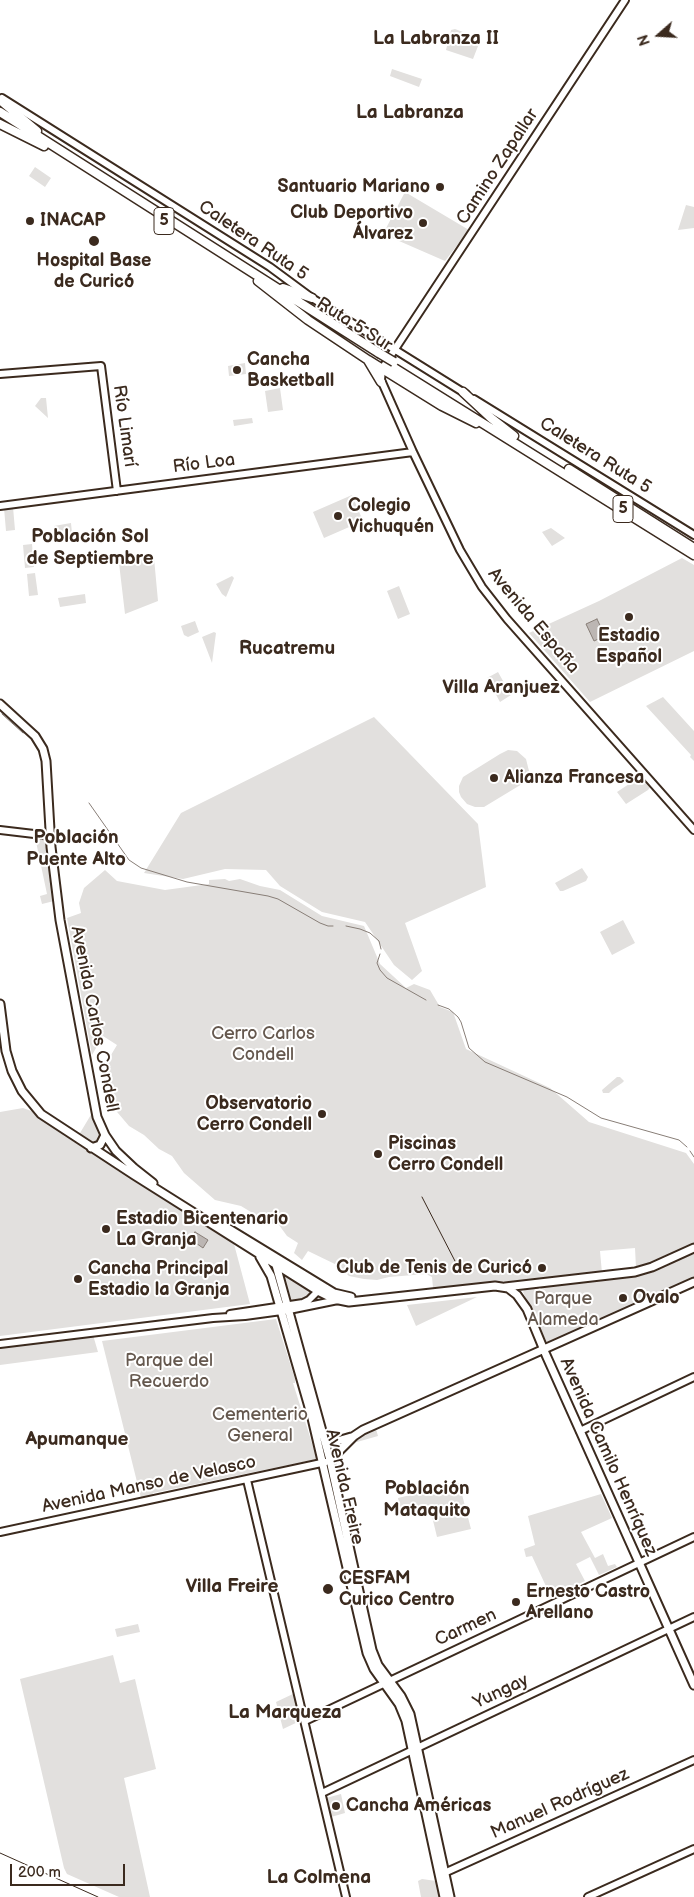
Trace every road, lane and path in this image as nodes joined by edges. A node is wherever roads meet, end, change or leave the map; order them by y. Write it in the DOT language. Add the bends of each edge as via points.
graph roads {
  1 [pos="625,0"];
  2 [pos="0,99"];
  3 [pos="0,112"];
  4 [pos="0,118"];
  5 [pos="0,124"];
  6 [pos="44,146"];
  7 [pos="61,151"];
  8 [pos="258,281"];
  9 [pos="271,284"];
  10 [pos="312,298"];
  11 [pos="395,349"];
  12 [pos="378,355"];
  13 [pos="368,360"];
  14 [pos="382,369"];
  15 [pos="0,374"];
  16 [pos="393,376"];
  17 [pos="382,384"];
  18 [pos="463,392"];
  19 [pos="515,439"];
  20 [pos="413,452"];
  21 [pos="117,491"];
  22 [pos="0,506"];
  23 [pos="694,535"];
  24 [pos="694,548"];
  25 [pos="694,554"];
  26 [pos="0,704"];
  27 [pos="0,830"];
  28 [pos="694,830"];
  29 [pos="51,836"];
  30 [pos="0,1004"];
  31 [pos="105,1135"];
  32 [pos="91,1148"];
  33 [pos="694,1248"];
  34 [pos="258,1255"];
  35 [pos="272,1256"];
  36 [pos="276,1266"];
  37 [pos="694,1282"];
  38 [pos="528,1284"];
  39 [pos="504,1287"];
  40 [pos="327,1289"];
  41 [pos="318,1291"];
  42 [pos="518,1295"];
  43 [pos="366,1299"];
  44 [pos="338,1300"];
  45 [pos="284,1309"];
  46 [pos="0,1344"];
  47 [pos="544,1350"];
  48 [pos="694,1377"];
  49 [pos="580,1431"];
  50 [pos="354,1436"];
  51 [pos="325,1442"];
  52 [pos="327,1462"];
  53 [pos="247,1480"];
  54 [pos="0,1532"];
  55 [pos="694,1537"];
  56 [pos="639,1563"];
  57 [pos="694,1617"];
  58 [pos="669,1630"];
  59 [pos="388,1682"];
  60 [pos="694,1686"];
  61 [pos="305,1721"];
  62 [pos="415,1749"];
  63 [pos="694,1760"];
  64 [pos="322,1793"];
  65 [pos="694,1849"];
  66 [pos="442,1874"];
  67 [pos="346,1897"];
  68 [pos="444,1897"];
  69 [pos="450,1897"];
  70 [pos="588,1897"];
  1 -- 11 [label="street, Camino Zapallar"];
  2 -- 7 [label="highway"];
  2 -- 10 [label="street, Caletera Ruta 5" via="270,266"];
  3 -- 7 [label="highway, Ruta 5 Sur / 5"];
  4 -- 6 [label="highway, Ruta 5 Sur / 5"];
  5 -- 6 [label="highway"];
  6 -- 8 [label="highway, Ruta 5 Sur / 5"];
  7 -- 9 [label="highway, Ruta 5 Sur / 5"];
  8 -- 12 [label="highway, Ruta 5 Sur / 5"];
  8 -- 13 [label="highway" via="308,320"];
  9 -- 10 [label="highway"];
  9 -- 12 [label="highway, Ruta 5 Sur / 5"];
  10 -- 11 [label="street, Caletera Ruta 5"];
  11 -- 14 [label="street, Avenida España"];
  11 -- 18 [label="street, Caletera Ruta 5"];
  12 -- 19 [label="highway, Ruta 5 Sur / 5, bridge"];
  13 -- 14 [label="highway"];
  13 -- 17 [label="highway"];
  14 -- 16 [label="highway"];
  14 -- 17 [label="street, Avenida España"];
  15 -- 21 [label="street, Río Limarí" via="101,366"];
  16 -- 17 [label="highway"];
  16 -- 19 [label="highway" via="442,406"];
  17 -- 20 [label="street, Avenida España"];
  18 -- 19 [label="highway"];
  18 -- 23 [label="street, Caletera Ruta 5"];
  19 -- 24 [label="highway, Ruta 5 Sur / 5"];
  19 -- 25 [label="highway, Ruta 5 Sur / 5"];
  20 -- 21 [label="street, Río Loa"];
  20 -- 28 [label="street, Avenida España" via="468,564 496,605"];
  21 -- 22 [label="street, Río Loa"];
  26 -- 29 [label="main road, Avenida Carlos Condell" via="33,735 42,749 49,788"];
  27 -- 29 [label="street"];
  29 -- 31 [label="main road, Avenida Carlos Condell" via="58,912 70,981 94,1107"];
  30 -- 32 [label="main road" via="8,1056 22,1092 48,1119"];
  31 -- 32 [label="main road" via="100,1145"];
  31 -- 35 [label="main road, Avenida Carlos Condell" via="125,1160 149,1180"];
  32 -- 34 [label="main road"];
  33 -- 38 [label="main road" via="635,1272"];
  34 -- 36 [label="main road"];
  34 -- 45 [label="main road, Avenida Freire" via="269,1272"];
  35 -- 36 [label="main road, Avenida Freire"];
  35 -- 40 [label="main road, Avenida Carlos Condell"];
  36 -- 41 [label="main road"];
  36 -- 45 [label="main road, Avenida Freire"];
  37 -- 47 [label="main road"];
  38 -- 39 [label="main road"];
  38 -- 42 [label="main road"];
  39 -- 42 [label="main road"];
  39 -- 43 [label="main road"];
  40 -- 41 [label="main road"];
  40 -- 43 [label="main road, Avenida Carlos Condell" via="341,1296"];
  41 -- 44 [label="main road"];
  41 -- 45 [label="street" via="306,1302"];
  42 -- 47 [label="main road, Avenida Camilo Henríquez" via="526,1306"];
  43 -- 44 [label="main road"];
  44 -- 45 [label="street"];
  45 -- 46 [label="street"];
  45 -- 51 [label="main road, Avenida Freire"];
  45 -- 52 [label="main road, Avenida Freire"];
  47 -- 49 [label="main road, Avenida Camilo Henríquez"];
  47 -- 50 [label="main road"];
  48 -- 49 [label="street"];
  49 -- 56 [label="main road, Avenida Camilo Henríquez"];
  50 -- 51 [label="main road"];
  50 -- 52 [label="main road"];
  51 -- 52 [label="main road, Avenida Freire"];
  52 -- 53 [label="street, Avenida Manso de Velasco"];
  52 -- 59 [label="main road, Avenida Freire" via="372,1650"];
  53 -- 54 [label="street, Avenida Manso de Velasco"];
  53 -- 61 [label="street"];
  55 -- 56 [label="street, Carmen"];
  56 -- 58 [label="main road, Avenida Camilo Henríquez"];
  56 -- 59 [label="street, Carmen"];
  57 -- 58 [label="street, Yungay"];
  58 -- 60 [label="main road, Avenida Camilo Henríquez"];
  58 -- 62 [label="street, Yungay"];
  59 -- 61 [label="street, Carmen"];
  59 -- 62 [label="main road, Avenida Freire" via="408,1710"];
  61 -- 64 [label="street"];
  62 -- 64 [label="street, Yungay"];
  62 -- 66 [label="main road, Avenida Freire"];
  63 -- 66 [label="street, Manuel Rodríguez"];
  64 -- 67 [label="street"];
  65 -- 70 [label="street"];
  66 -- 68 [label="main road, Avenida Freire"];
  66 -- 69 [label="main road, Avenida Freire"];
}
